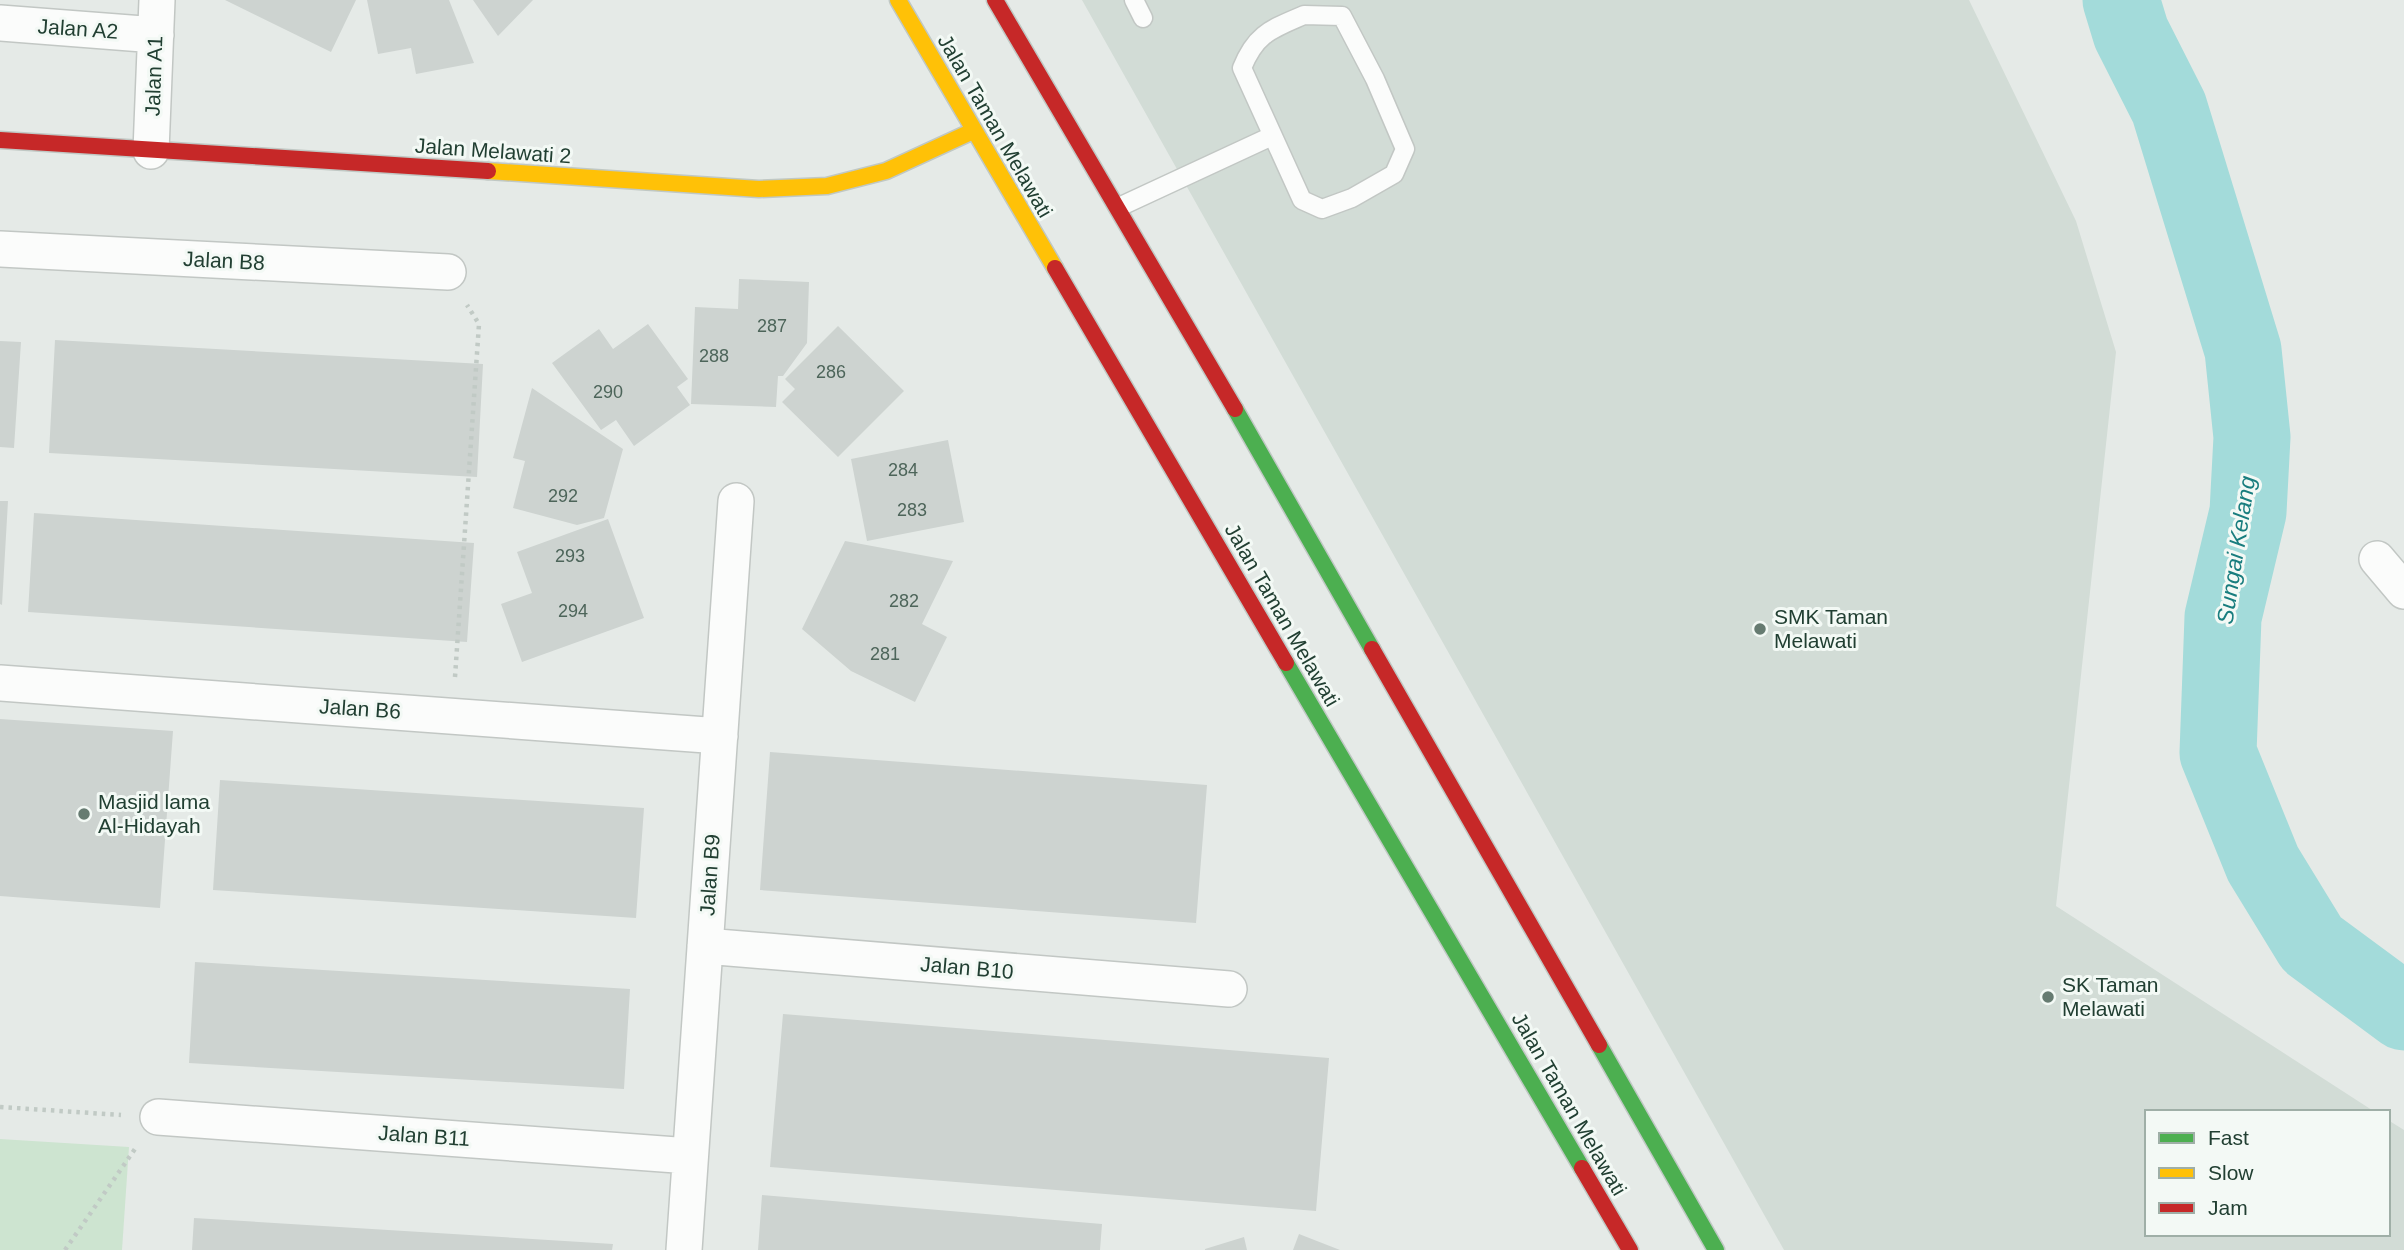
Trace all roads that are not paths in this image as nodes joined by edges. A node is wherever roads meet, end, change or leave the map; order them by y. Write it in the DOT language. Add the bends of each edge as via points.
graph roads {
  1 [pos="158,0"];
  2 [pos="898,0"];
  3 [pos="995,0"];
  4 [pos="1134,0"];
  5 [pos="1143,18"];
  6 [pos="0,23"];
  7 [pos="156,34"];
  8 [pos="973,131"];
  9 [pos="1272,136"];
  10 [pos="0,140"];
  11 [pos="151,151"];
  12 [pos="1119,207"];
  13 [pos="0,249"];
  14 [pos="448,272"];
  15 [pos="736,501"];
  16 [pos="2377,559"];
  17 [pos="2404,591"];
  18 [pos="0,683"];
  19 [pos="720,736"];
  20 [pos="705,946"];
  21 [pos="1229,989"];
  22 [pos="158,1117"];
  23 [pos="690,1156"];
  24 [pos="684,1250"];
  25 [pos="1630,1250"];
  26 [pos="1716,1250"];
  1 -- 7 [label="street, Jalan A1"];
  2 -- 8 [label="main road, Jalan Taman Melawati"];
  3 -- 12 [label="main road"];
  4 -- 5 [label="lane"];
  6 -- 7 [label="street, Jalan A2"];
  7 -- 11 [label="street, Jalan A1"];
  8 -- 11 [label="main road, Jalan Melawati 2" via="886,171 827,186 760,189"];
  8 -- 25 [label="main road, Jalan Taman Melawati"];
  9 -- 9 [label="lane" via="1302,200 1322,209 1394,174 1405,149 1376,79 1342,16 1304,15 1271,29 1251,44 1242,68"];
  9 -- 12 [label="lane"];
  10 -- 11 [label="main road, Jalan Melawati 2"];
  12 -- 26 [label="main road"];
  13 -- 14 [label="street, Jalan B8"];
  15 -- 19 [label="street, Jalan B9"];
  16 -- 17 [label="street"];
  18 -- 19 [label="street, Jalan B6"];
  19 -- 20 [label="street, Jalan B9"];
  20 -- 21 [label="street, Jalan B10"];
  20 -- 23 [label="street, Jalan B9"];
  22 -- 23 [label="street, Jalan B11"];
  23 -- 24 [label="street, Jalan B9"];
}
